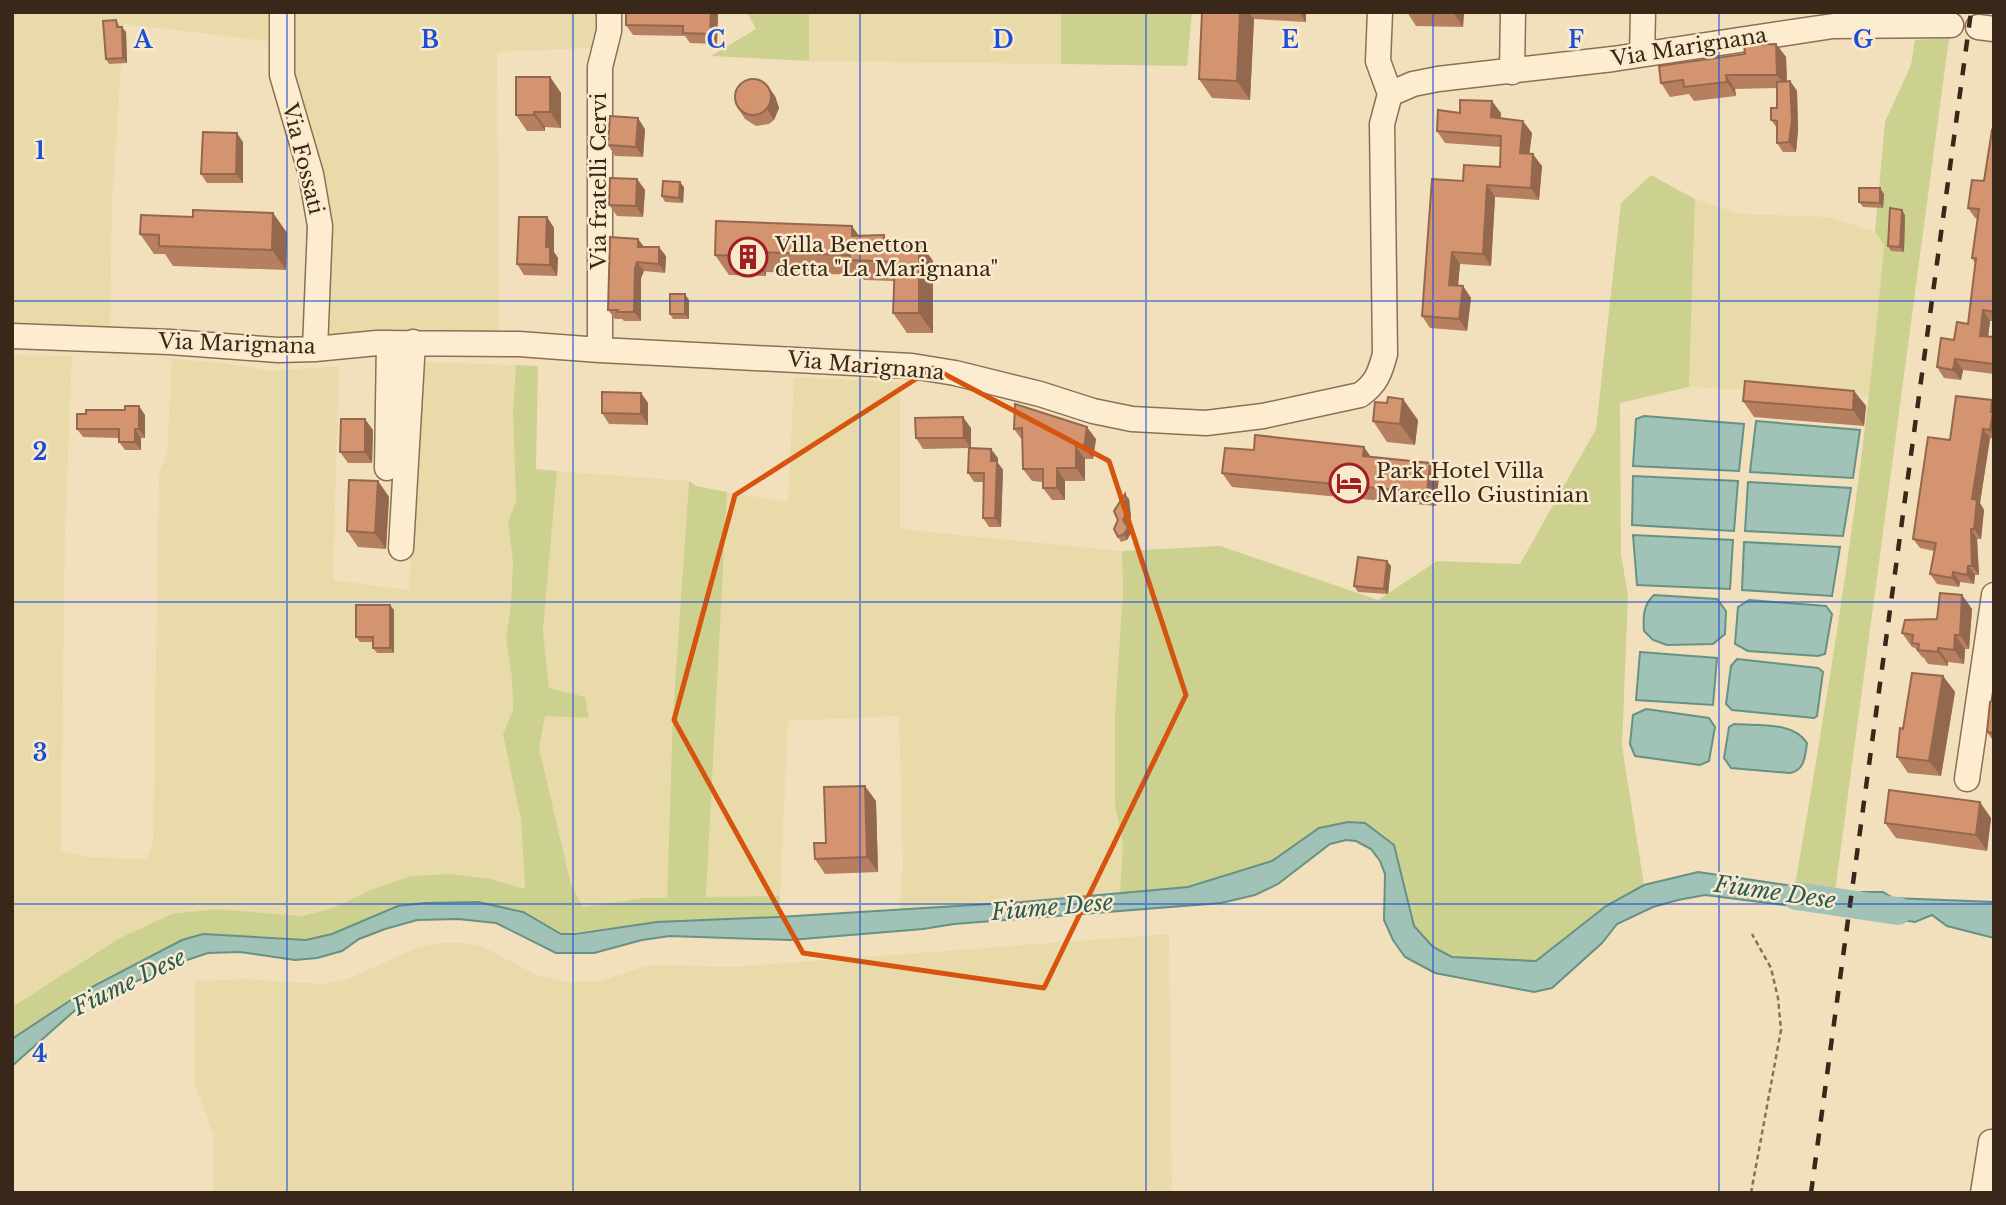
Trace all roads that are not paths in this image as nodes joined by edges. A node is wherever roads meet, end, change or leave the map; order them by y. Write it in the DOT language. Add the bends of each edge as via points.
graph roads {
  1 [pos="282,12"];
  2 [pos="609,12"];
  3 [pos="1380,12"];
  4 [pos="1513,12"];
  5 [pos="1643,12"];
  6 [pos="1835,19"];
  7 [pos="1951,25"];
  8 [pos="1642,54"];
  9 [pos="1512,72"];
  10 [pos="1390,94"];
  11 [pos="12,336"];
  12 [pos="401,343"];
  13 [pos="315,349"];
  14 [pos="600,350"];
  15 [pos="387,468"];
  16 [pos="401,548"];
  17 [pos="1994,595"];
  18 [pos="1988,668"];
  19 [pos="1967,779"];
  20 [pos="1991,1142"];
  21 [pos="1983,1193"];
  1 -- 13 [label="street, Via Fossati" via="282,75 311,174 320,226"];
  2 -- 14 [label="street, Via fratelli Cervi" via="600,67"];
  3 -- 10 [label="street" via="1378,61"];
  4 -- 9 [label="street"];
  5 -- 8 [label="street"];
  6 -- 7 [label="street, Via Marignana"];
  6 -- 8 [label="street, Via Marignana"];
  8 -- 9 [label="street, Via Marignana"];
  9 -- 10 [label="street, Via Marignana" via="1438,79"];
  10 -- 14 [label="street, Via Marignana" via="1382,124 1385,354 1373,386 1360,395 1206,423 1132,419 912,366"];
  11 -- 13 [label="street, Via Marignana"];
  12 -- 13 [label="street, Via Marignana"];
  12 -- 14 [label="street, Via Marignana"];
  12 -- 15 [label="street"];
  12 -- 16 [label="street"];
  17 -- 18 [label="street"];
  18 -- 19 [label="street"];
  20 -- 21 [label="street"];
}
